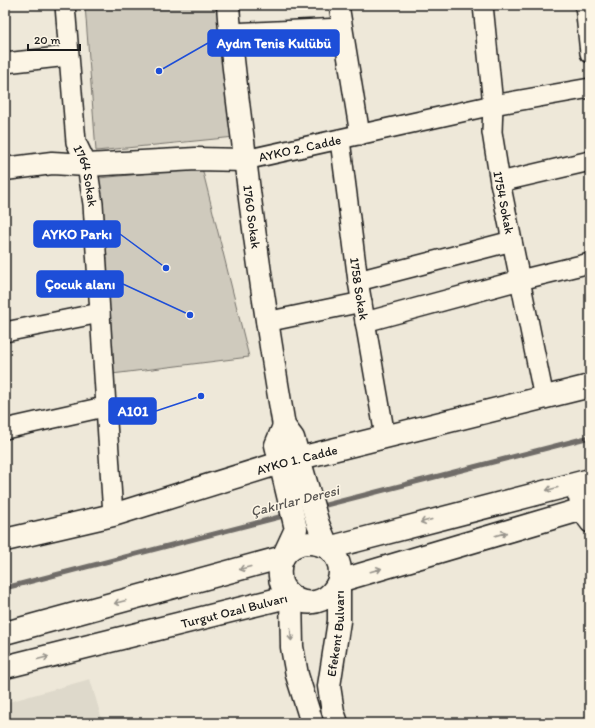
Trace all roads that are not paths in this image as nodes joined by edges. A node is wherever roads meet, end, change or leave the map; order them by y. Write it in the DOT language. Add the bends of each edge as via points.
graph roads {
  1 [pos="65,5"];
  2 [pos="228,5"];
  3 [pos="339,5"];
  4 [pos="483,5"];
  5 [pos="585,5"];
  6 [pos="342,28"];
  7 [pos="230,33"];
  8 [pos="590,53"];
  9 [pos="68,56"];
  10 [pos="5,63"];
  11 [pos="590,88"];
  12 [pos="493,105"];
  13 [pos="360,135"];
  14 [pos="340,140"];
  15 [pos="245,160"];
  16 [pos="590,161"];
  17 [pos="87,165"];
  18 [pos="5,169"];
  19 [pos="500,182"];
  20 [pos="512,241"];
  21 [pos="590,263"];
  22 [pos="520,280"];
  23 [pos="358,281"];
  24 [pos="362,302"];
  25 [pos="100,313"];
  26 [pos="266,322"];
  27 [pos="365,322"];
  28 [pos="5,332"];
  29 [pos="590,386"];
  30 [pos="544,398"];
  31 [pos="104,407"];
  32 [pos="5,429"];
  33 [pos="385,436"];
  34 [pos="290,460"];
  35 [pos="581,482"];
  36 [pos="588,513"];
  37 [pos="112,515"];
  38 [pos="5,540"];
  39 [pos="328,548"];
  40 [pos="283,558"];
  41 [pos="339,582"];
  42 [pos="291,596"];
  43 [pos="5,633"];
  44 [pos="5,667"];
  45 [pos="312,723"];
  46 [pos="337,723"];
  1 -- 9 [label="street, 1764 Sokak"];
  2 -- 7 [label="street, 1760 Sokak"];
  3 -- 6 [label="street"];
  4 -- 12 [label="street, 1754 Sokak"];
  5 -- 8 [label="street"];
  6 -- 7 [label="street"];
  6 -- 13 [label="street"];
  7 -- 15 [label="street, 1760 Sokak"];
  9 -- 10 [label="street"];
  9 -- 17 [label="street, 1764 Sokak" via="76,142"];
  11 -- 12 [label="street, AYKO 2. Cadde"];
  12 -- 13 [label="street, AYKO 2. Cadde"];
  12 -- 19 [label="street, 1754 Sokak" via="492,132"];
  13 -- 14 [label="street, AYKO 2. Cadde"];
  14 -- 15 [label="street, AYKO 2. Cadde"];
  14 -- 23 [label="street, 1758 Sokak"];
  15 -- 17 [label="street, AYKO 2. Cadde" via="196,159"];
  15 -- 26 [label="street, 1760 Sokak"];
  16 -- 19 [label="street"];
  17 -- 18 [label="street, AYKO 2. Cadde" via="52,163"];
  17 -- 25 [label="street, 1764 Sokak" via="93,204"];
  19 -- 20 [label="street, 1754 Sokak"];
  20 -- 22 [label="street, 1754 Sokak"];
  20 -- 23 [label="street"];
  21 -- 22 [label="street"];
  22 -- 27 [label="street"];
  22 -- 30 [label="street, 1754 Sokak"];
  23 -- 24 [label="street, 1758 Sokak"];
  24 -- 26 [label="street"];
  24 -- 27 [label="street, 1758 Sokak"];
  25 -- 28 [label="street"];
  25 -- 31 [label="street, 1764 Sokak"];
  26 -- 34 [label="street, 1760 Sokak" via="284,426 276,445"];
  27 -- 33 [label="street, 1758 Sokak"];
  29 -- 30 [label="street, AYKO 1. Cadde"];
  30 -- 33 [label="street, AYKO 1. Cadde"];
  31 -- 32 [label="street"];
  31 -- 37 [label="street, 1764 Sokak"];
  33 -- 34 [label="street, AYKO 1. Cadde"];
  34 -- 37 [label="street, AYKO 1. Cadde"];
  34 -- 39 [label="street, Efekent Bulvarı" via="309,495"];
  34 -- 40 [label="street" via="290,506 296,529"];
  35 -- 36 [label="street"];
  35 -- 39 [label="street, one-way"];
  41 -- 36 [label="street, one-way"];
  37 -- 38 [label="street, AYKO 1. Cadde"];
  39 -- 40 [label="street" via="311,542 302,543 293,547"];
  39 -- 41 [label="street, Efekent Bulvarı" via="339,565"];
  40 -- 42 [label="street" via="279,570 280,580"];
  40 -- 43 [label="street, one-way"];
  41 -- 42 [label="street, Turgut Ozal Bulvarı" via="332,592 317,602 299,601"];
  41 -- 46 [label="street, Efekent Bulvarı" via="340,621 329,686"];
  44 -- 42 [label="street, Turgut Ozal Bulvarı, one-way"];
  42 -- 45 [label="street, one-way" via="290,624 294,661"];
}
